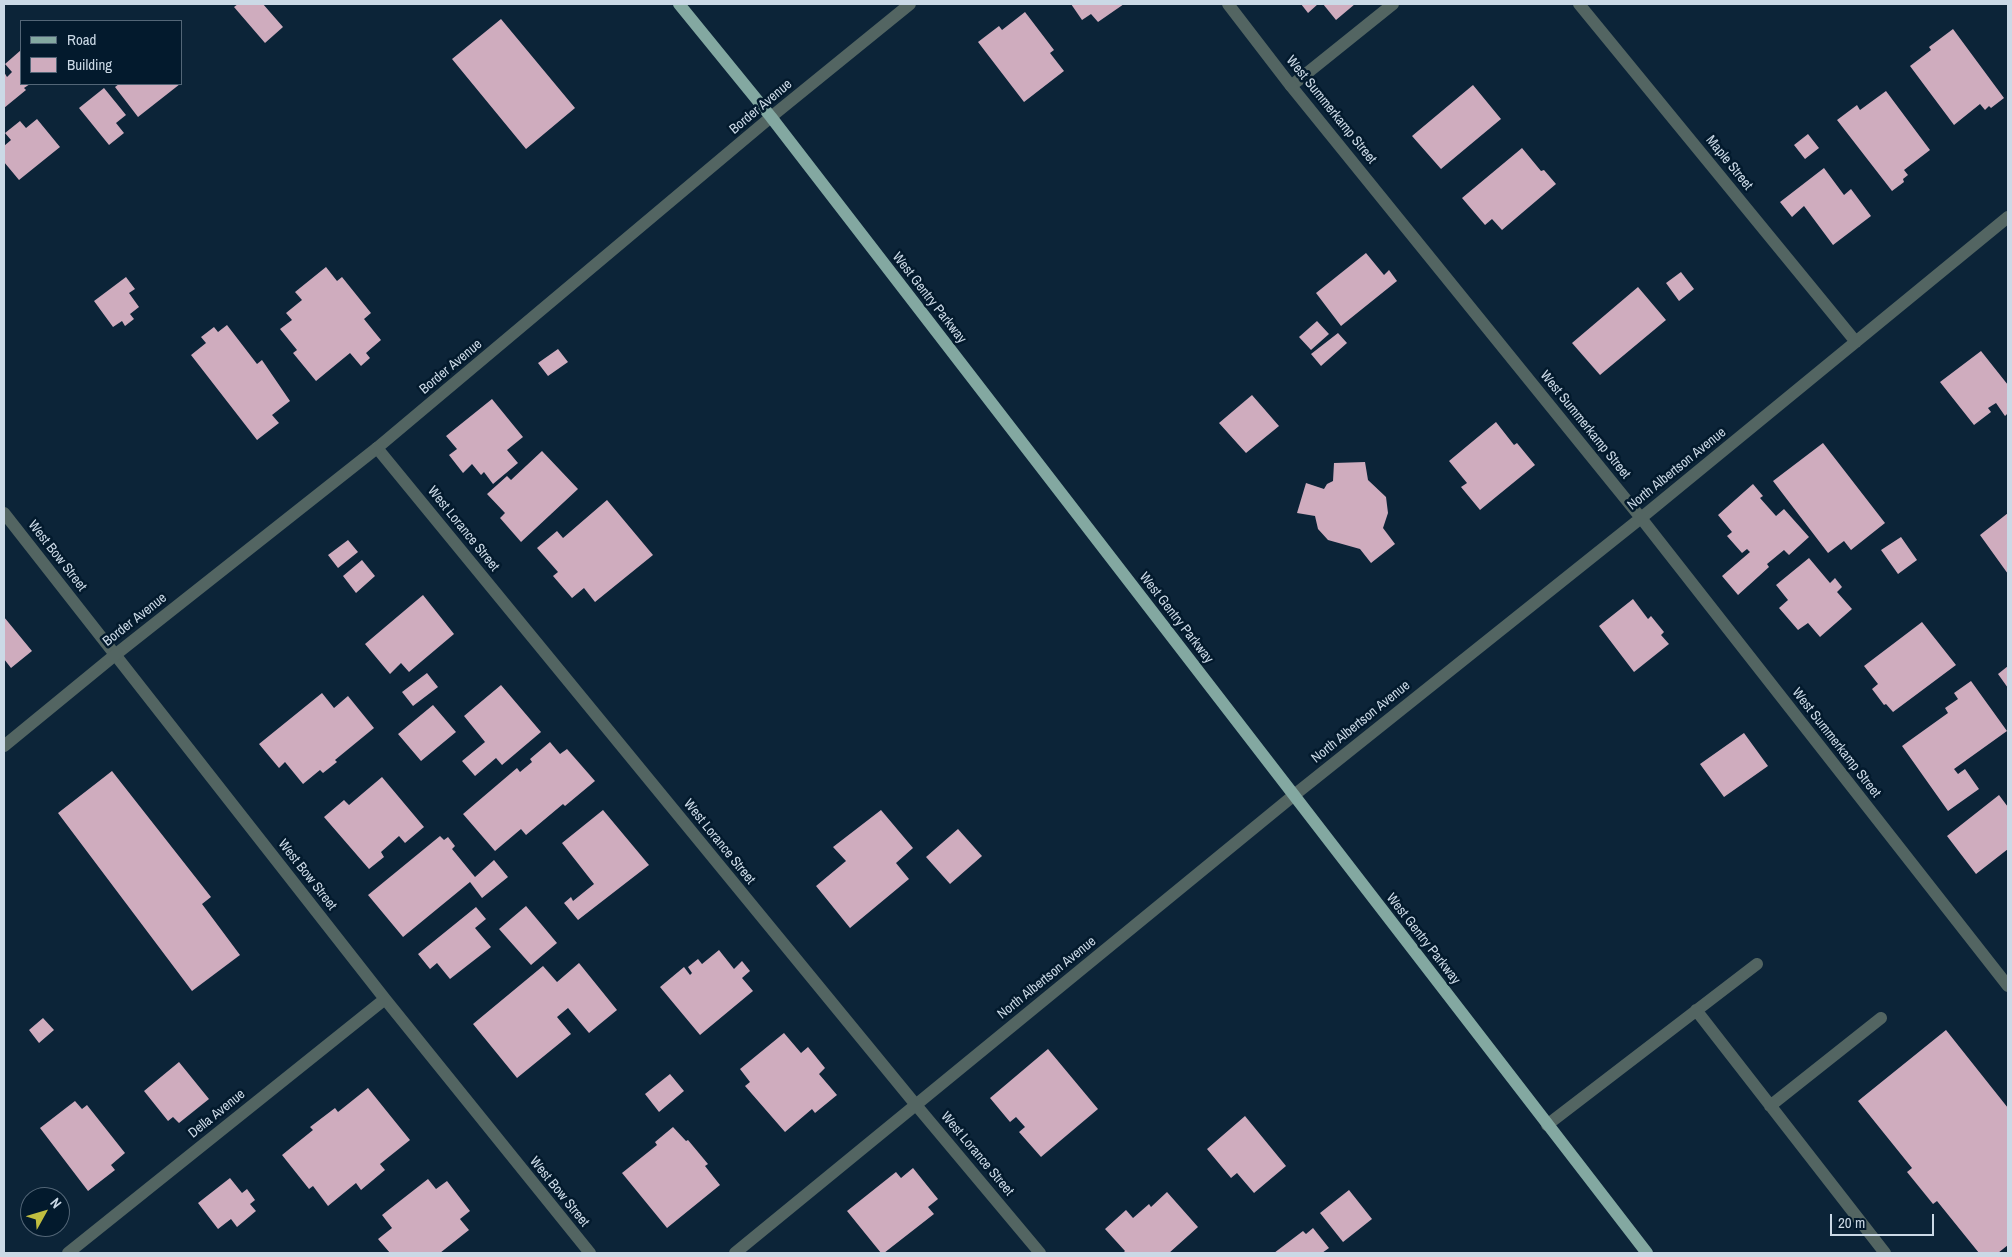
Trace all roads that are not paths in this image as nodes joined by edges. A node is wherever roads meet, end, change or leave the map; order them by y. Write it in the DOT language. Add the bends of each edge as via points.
graph roads {
  1 [pos="679,4"];
  2 [pos="910,4"];
  3 [pos="1228,4"];
  4 [pos="1393,4"];
  5 [pos="1579,4"];
  6 [pos="1291,86"];
  7 [pos="771,118"];
  8 [pos="2008,217"];
  9 [pos="1856,342"];
  10 [pos="377,448"];
  11 [pos="4,513"];
  12 [pos="1641,518"];
  13 [pos="116,654"];
  14 [pos="4,746"];
  15 [pos="1294,796"];
  16 [pos="1757,964"];
  17 [pos="2008,986"];
  18 [pos="385,999"];
  19 [pos="1696,1010"];
  20 [pos="1881,1018"];
  21 [pos="916,1105"];
  22 [pos="1770,1106"];
  23 [pos="1547,1125"];
  24 [pos="68,1253"];
  25 [pos="590,1253"];
  26 [pos="735,1253"];
  27 [pos="1040,1253"];
  28 [pos="1647,1253"];
  29 [pos="1885,1253"];
  1 -- 7 [label="main road, West Gentry Parkway"];
  2 -- 7 [label="street, Border Avenue"];
  3 -- 6 [label="street, West Summerkamp Street"];
  4 -- 6 [label="street"];
  5 -- 9 [label="street, Maple Street"];
  6 -- 12 [label="street, West Summerkamp Street"];
  7 -- 10 [label="street, Border Avenue"];
  7 -- 15 [label="main road, West Gentry Parkway"];
  8 -- 9 [label="street, North Albertson Avenue"];
  9 -- 12 [label="street, North Albertson Avenue"];
  10 -- 13 [label="street, Border Avenue"];
  10 -- 21 [label="street, West Lorance Street"];
  11 -- 13 [label="street, West Bow Street"];
  12 -- 15 [label="street, North Albertson Avenue"];
  12 -- 17 [label="street, West Summerkamp Street"];
  13 -- 14 [label="street, Border Avenue"];
  13 -- 18 [label="street, West Bow Street"];
  15 -- 21 [label="street, North Albertson Avenue"];
  15 -- 23 [label="main road, West Gentry Parkway"];
  16 -- 19 [label="street"];
  18 -- 24 [label="street, Della Avenue"];
  18 -- 25 [label="street, West Bow Street"];
  19 -- 22 [label="street"];
  19 -- 23 [label="street"];
  20 -- 22 [label="street"];
  21 -- 26 [label="street, North Albertson Avenue"];
  21 -- 27 [label="street, West Lorance Street"];
  22 -- 29 [label="street"];
  23 -- 28 [label="main road, West Gentry Parkway"];
}
